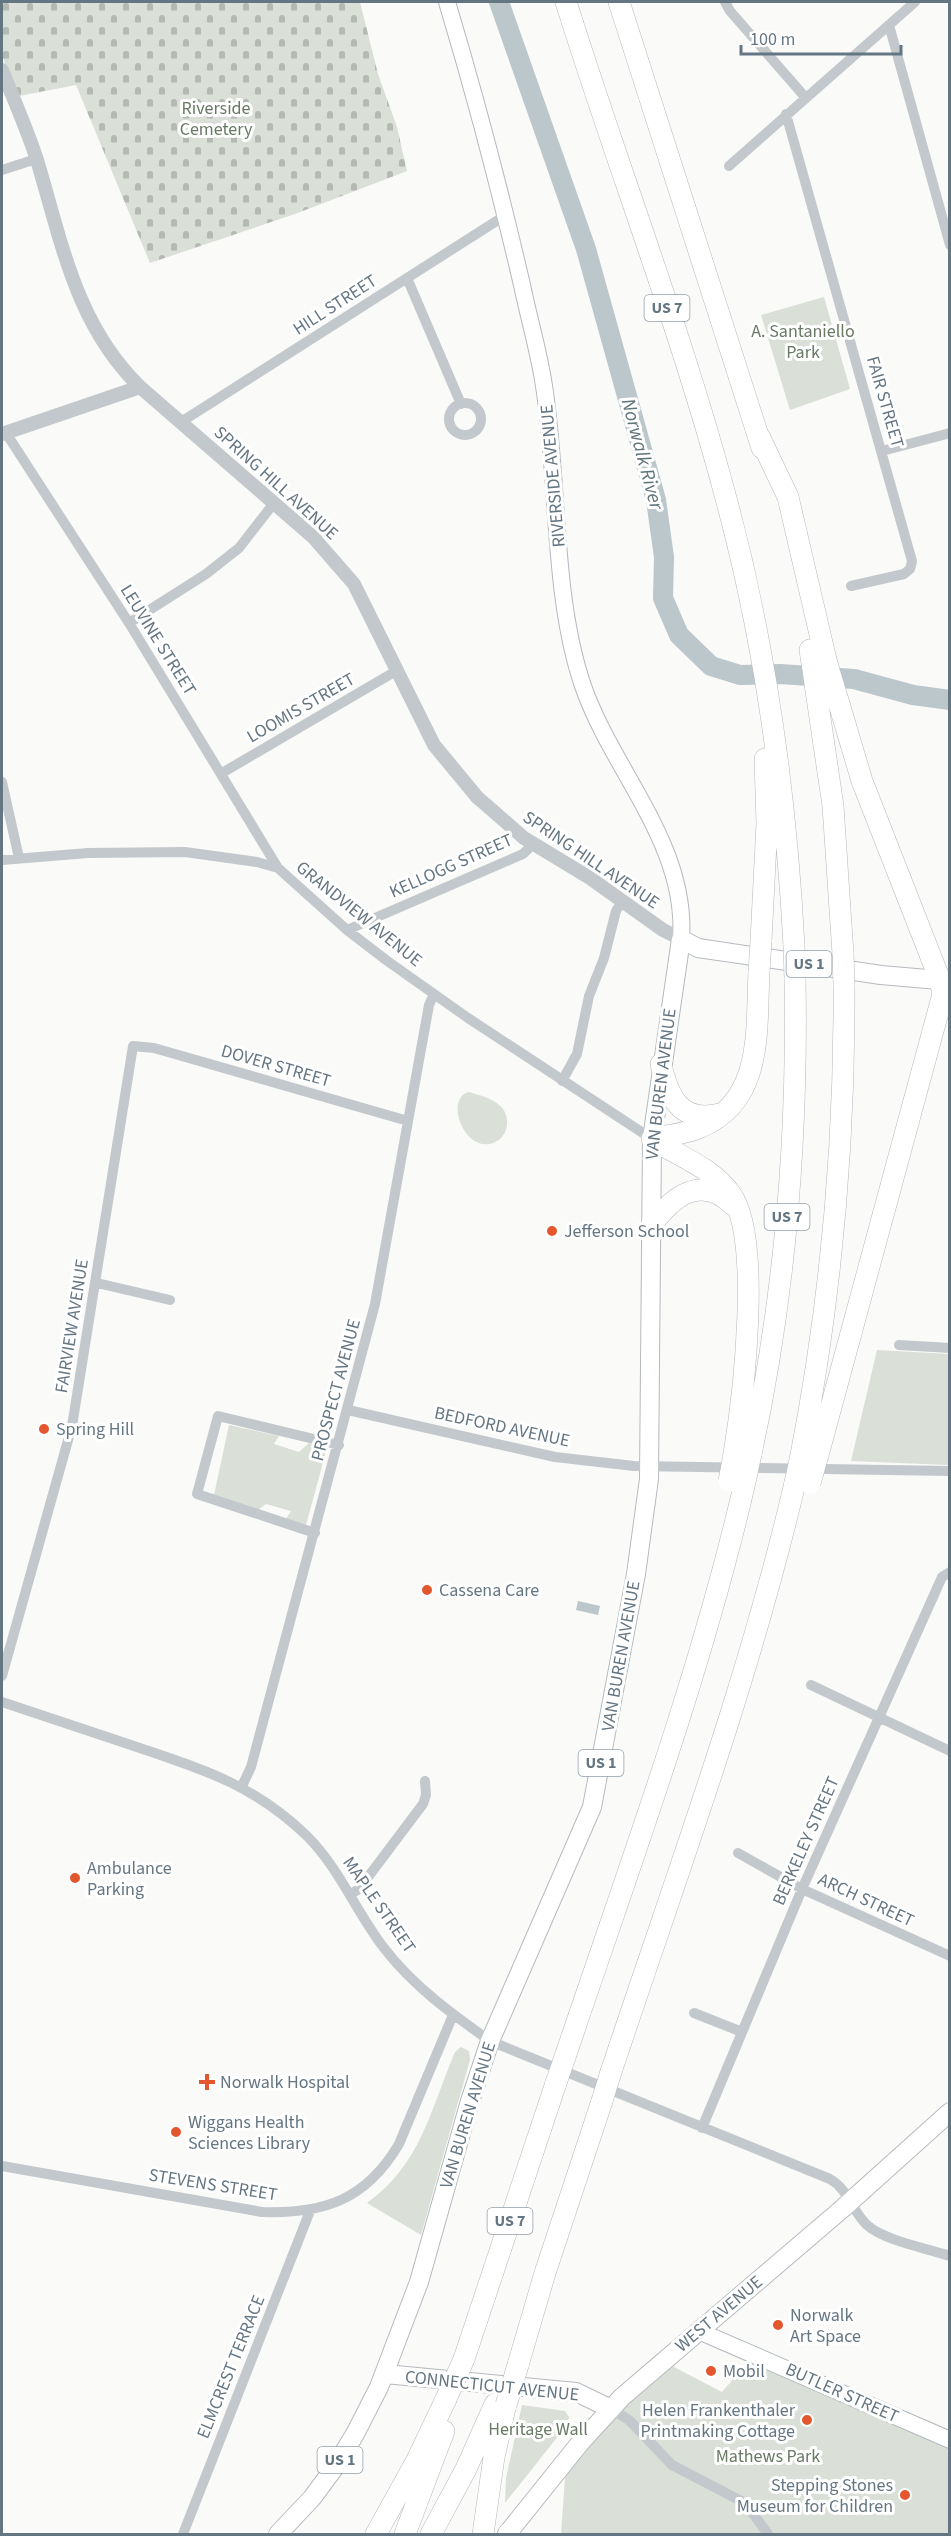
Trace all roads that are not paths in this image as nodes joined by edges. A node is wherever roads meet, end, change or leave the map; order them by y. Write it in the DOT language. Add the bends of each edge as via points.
graph roads {
  1 [pos="447,2"];
  2 [pos="619,2"];
  3 [pos="725,2"];
  4 [pos="915,2"];
  5 [pos="567,4"];
  6 [pos="889,25"];
  7 [pos="2,70"];
  8 [pos="805,97"];
  9 [pos="786,114"];
  10 [pos="36,159"];
  11 [pos="729,166"];
  12 [pos="2,170"];
  13 [pos="506,215"];
  14 [pos="950,245"];
  15 [pos="407,278"];
  16 [pos="140,387"];
  17 [pos="461,404"];
  18 [pos="181,422"];
  19 [pos="950,433"];
  20 [pos="4,434"];
  21 [pos="882,451"];
  22 [pos="274,503"];
  23 [pos="851,586"];
  24 [pos="810,620"];
  25 [pos="129,622"];
  26 [pos="396,671"];
  27 [pos="767,720"];
  28 [pos="222,773"];
  29 [pos="2,782"];
  30 [pos="533,844"];
  31 [pos="19,858"];
  32 [pos="2,860"];
  33 [pos="278,868"];
  34 [pos="622,901"];
  35 [pos="347,930"];
  36 [pos="681,939"];
  37 [pos="945,981"];
  38 [pos="434,994"];
  39 [pos="133,1046"];
  40 [pos="661,1064"];
  41 [pos="562,1081"];
  42 [pos="726,1112"];
  43 [pos="408,1121"];
  44 [pos="651,1139"];
  45 [pos="740,1212"];
  46 [pos="651,1226"];
  47 [pos="96,1283"];
  48 [pos="171,1300"];
  49 [pos="898,1345"];
  50 [pos="950,1348"];
  51 [pos="348,1410"];
  52 [pos="339,1445"];
  53 [pos="742,1454"];
  54 [pos="809,1455"];
  55 [pos="650,1466"];
  56 [pos="950,1471"];
  57 [pos="315,1533"];
  58 [pos="950,1572"];
  59 [pos="2,1676"];
  60 [pos="811,1685"];
  61 [pos="2,1702"];
  62 [pos="879,1718"];
  63 [pos="950,1751"];
  64 [pos="425,1781"];
  65 [pos="242,1786"];
  66 [pos="738,1853"];
  67 [pos="802,1889"];
  68 [pos="351,1894"];
  69 [pos="950,1956"];
  70 [pos="694,2013"];
  71 [pos="453,2014"];
  72 [pos="742,2032"];
  73 [pos="490,2041"];
  74 [pos="950,2112"];
  75 [pos="702,2128"];
  76 [pos="2,2166"];
  77 [pos="851,2201"];
  78 [pos="310,2211"];
  79 [pos="950,2256"];
  80 [pos="701,2332"];
  81 [pos="385,2374"];
  82 [pos="450,2399"];
  83 [pos="500,2404"];
  84 [pos="610,2409"];
  85 [pos="950,2440"];
  86 [pos="496,2532"];
  87 [pos="183,2535"];
  88 [pos="279,2535"];
  89 [pos="376,2535"];
  90 [pos="403,2535"];
  91 [pos="431,2535"];
  92 [pos="768,2535"];
  1 -- 13 [label="main road, RIVERSIDE AVENUE"];
  2 -- 24 [label="highway, US 7" via="759,436"];
  3 -- 8 [label="street"];
  4 -- 6 [label="street"];
  5 -- 27 [label="highway, US 7" via="725,493 753,612"];
  6 -- 8 [label="street"];
  6 -- 14 [label="street"];
  7 -- 10 [label="street, SPRING HILL AVENUE"];
  8 -- 9 [label="street"];
  9 -- 11 [label="street"];
  9 -- 21 [label="street, FAIR STREET"];
  10 -- 12 [label="street"];
  10 -- 16 [label="street, SPRING HILL AVENUE" via="66,260 92,324 114,361"];
  13 -- 15 [label="street, HILL STREET"];
  13 -- 36 [label="main road, RIVERSIDE AVENUE" via="544,384 572,644 584,687 666,852 676,891"];
  15 -- 17 [label="street"];
  15 -- 18 [label="street, HILL STREET"];
  16 -- 18 [label="street, SPRING HILL AVENUE"];
  16 -- 20 [label="street"];
  18 -- 22 [label="street, SPRING HILL AVENUE"];
  19 -- 21 [label="street"];
  20 -- 25 [label="street, LEUVINE STREET"];
  21 -- 23 [label="street, FAIR STREET" via="912,566 904,574"];
  22 -- 25 [label="street" via="239,548 206,574"];
  22 -- 26 [label="street, SPRING HILL AVENUE" via="313,537 354,584"];
  24 -- 37 [label="highway" via="871,808"];
  24 -- 54 [label="highway, US 7, bridge" via="837,846 844,985 837,1197"];
  25 -- 28 [label="street, LEUVINE STREET"];
  26 -- 28 [label="street, LOOMIS STREET"];
  26 -- 30 [label="street, SPRING HILL AVENUE" via="434,745 477,797"];
  27 -- 42 [label="highway, bridge" via="767,807 752,1070 742,1094"];
  27 -- 53 [label="highway, US 7, bridge" via="787,839 795,978 794,1112 786,1229 771,1346"];
  28 -- 33 [label="street, LEUVINE STREET"];
  29 -- 31 [label="street"];
  30 -- 34 [label="street, SPRING HILL AVENUE"];
  30 -- 35 [label="street, KELLOGG STREET" via="523,854"];
  31 -- 32 [label="street, GRANDVIEW AVENUE"];
  31 -- 33 [label="street, GRANDVIEW AVENUE" via="185,852"];
  33 -- 35 [label="street, GRANDVIEW AVENUE"];
  34 -- 36 [label="street, SPRING HILL AVENUE"];
  34 -- 41 [label="street" via="615,911 604,958 589,996 577,1054"];
  35 -- 38 [label="street, GRANDVIEW AVENUE"];
  36 -- 37 [label="main road, US 1" via="698,948"];
  36 -- 40 [label="main road, VAN BUREN AVENUE / US 1"];
  37 -- 54 [label="highway"];
  38 -- 41 [label="street, GRANDVIEW AVENUE"];
  38 -- 43 [label="street, PROSPECT AVENUE"];
  39 -- 43 [label="street, DOVER STREET" via="154,1048"];
  39 -- 47 [label="street, FAIRVIEW AVENUE"];
  40 -- 42 [label="highway" via="670,1095 685,1111 705,1117"];
  40 -- 44 [label="main road, VAN BUREN AVENUE / US 1"];
  41 -- 44 [label="street, GRANDVIEW AVENUE"];
  42 -- 44 [label="highway" via="700,1128"];
  43 -- 51 [label="street, PROSPECT AVENUE" via="380,1285"];
  44 -- 45 [label="highway" via="715,1177 730,1192"];
  44 -- 46 [label="main road, VAN BUREN AVENUE / US 1"];
  45 -- 46 [label="highway" via="718,1193 694,1191 670,1203"];
  45 -- 53 [label="highway" via="747,1313"];
  46 -- 55 [label="main road, VAN BUREN AVENUE / US 1"];
  47 -- 48 [label="street"];
  47 -- 59 [label="street, FAIRVIEW AVENUE" via="72,1426"];
  49 -- 50 [label="street"];
  51 -- 52 [label="street, PROSPECT AVENUE"];
  51 -- 55 [label="street, BEDFORD AVENUE" via="555,1457"];
  52 -- 57 [label="street, PROSPECT AVENUE"];
  52 -- 57 [label="street" via="218,1416 197,1494"];
  53 -- 82 [label="highway, US 7, bridge" via="714,1602"];
  54 -- 83 [label="highway, US 7, bridge" via="725,1733"];
  55 -- 56 [label="street, BEDFORD AVENUE"];
  55 -- 73 [label="main road, VAN BUREN AVENUE / US 1" via="637,1567 592,1807"];
  57 -- 65 [label="street, PROSPECT AVENUE" via="251,1767"];
  58 -- 62 [label="street, BERKELEY STREET" via="942,1576"];
  60 -- 62 [label="street"];
  61 -- 65 [label="street, MAPLE STREET"];
  62 -- 63 [label="street"];
  62 -- 67 [label="street, BERKELEY STREET"];
  64 -- 68 [label="street" via="423,1804 359,1889"];
  65 -- 68 [label="street, MAPLE STREET" via="307,1837"];
  66 -- 67 [label="street, ARCH STREET"];
  67 -- 69 [label="street, ARCH STREET"];
  67 -- 72 [label="street, BERKELEY STREET"];
  68 -- 71 [label="street, MAPLE STREET" via="384,1948"];
  70 -- 72 [label="street"];
  71 -- 73 [label="street, MAPLE STREET"];
  71 -- 78 [label="street, STEVENS STREET" via="399,2144 386,2164 373,2180 352,2194"];
  72 -- 75 [label="street, BERKELEY STREET"];
  73 -- 75 [label="street, MAPLE STREET"];
  73 -- 81 [label="main road, VAN BUREN AVENUE / US 1" via="419,2282"];
  74 -- 77 [label="main road, WEST AVENUE"];
  75 -- 77 [label="street, MAPLE STREET" via="830,2179 843,2188"];
  76 -- 78 [label="street, STEVENS STREET" via="262,2212"];
  77 -- 79 [label="street, MAPLE STREET" via="865,2224 876,2232"];
  77 -- 80 [label="main road, WEST AVENUE"];
  78 -- 87 [label="street, ELMCREST TERRACE"];
  80 -- 84 [label="main road, WEST AVENUE"];
  80 -- 85 [label="main road, BUTLER STREET"];
  81 -- 84 [label="main road, CONNECTICUT AVENUE" via="576,2392"];
  81 -- 88 [label="main road, CONNECTICUT AVENUE / US 1" via="335,2467"];
  82 -- 89 [label="highway"];
  82 -- 90 [label="highway" via="427,2478"];
  83 -- 86 [label="highway" via="491,2476"];
  83 -- 91 [label="highway"];
  84 -- 86 [label="main road, WEST AVENUE"];
  84 -- 92 [label="street" via="628,2420 672,2465 745,2504"];
}
